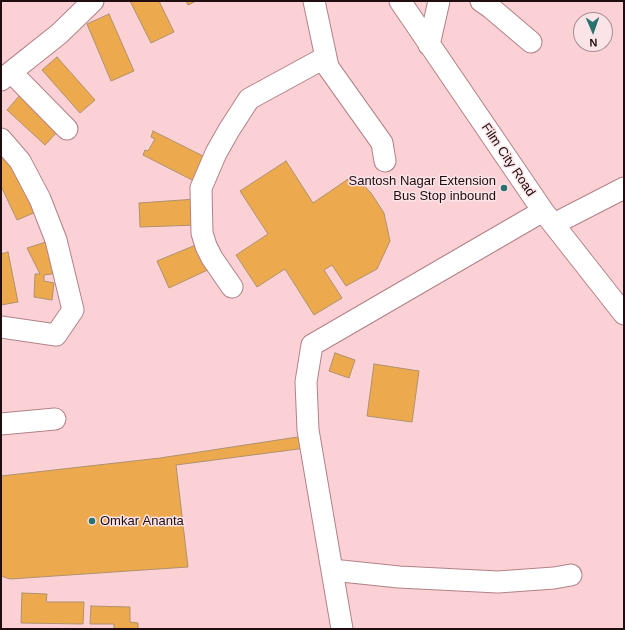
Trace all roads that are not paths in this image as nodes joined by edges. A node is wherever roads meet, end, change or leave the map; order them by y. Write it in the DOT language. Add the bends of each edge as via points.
graph roads {
  1 [pos="93,1"];
  2 [pos="314,1"];
  3 [pos="400,1"];
  4 [pos="439,1"];
  5 [pos="481,1"];
  6 [pos="531,42"];
  7 [pos="429,45"];
  8 [pos="326,57"];
  9 [pos="6,76"];
  10 [pos="68,128"];
  11 [pos="1,139"];
  12 [pos="385,162"];
  13 [pos="624,188"];
  14 [pos="548,218"];
  15 [pos="232,287"];
  16 [pos="624,314"];
  17 [pos="1,327"];
  18 [pos="55,419"];
  19 [pos="1,424"];
  20 [pos="332,570"];
  21 [pos="571,575"];
  22 [pos="342,629"];
  1 -- 9 [label="street" via="59,34"];
  2 -- 8 [label="street"];
  3 -- 7 [label="street, Film City Road"];
  4 -- 7 [label="street"];
  5 -- 6 [label="street"];
  7 -- 14 [label="street, Film City Road"];
  8 -- 12 [label="street" via="328,67 382,143"];
  8 -- 15 [label="street" via="249,99 216,153 201,188 202,233 206,246"];
  9 -- 10 [label="street"];
  11 -- 17 [label="street" via="20,161 40,199 56,240 73,310 56,335"];
  13 -- 14 [label="street"];
  14 -- 16 [label="street, Film City Road"];
  14 -- 20 [label="street" via="312,345 306,382 308,430"];
  18 -- 19 [label="street"];
  20 -- 21 [label="street" via="399,577 498,582"];
  20 -- 22 [label="street"];
}
